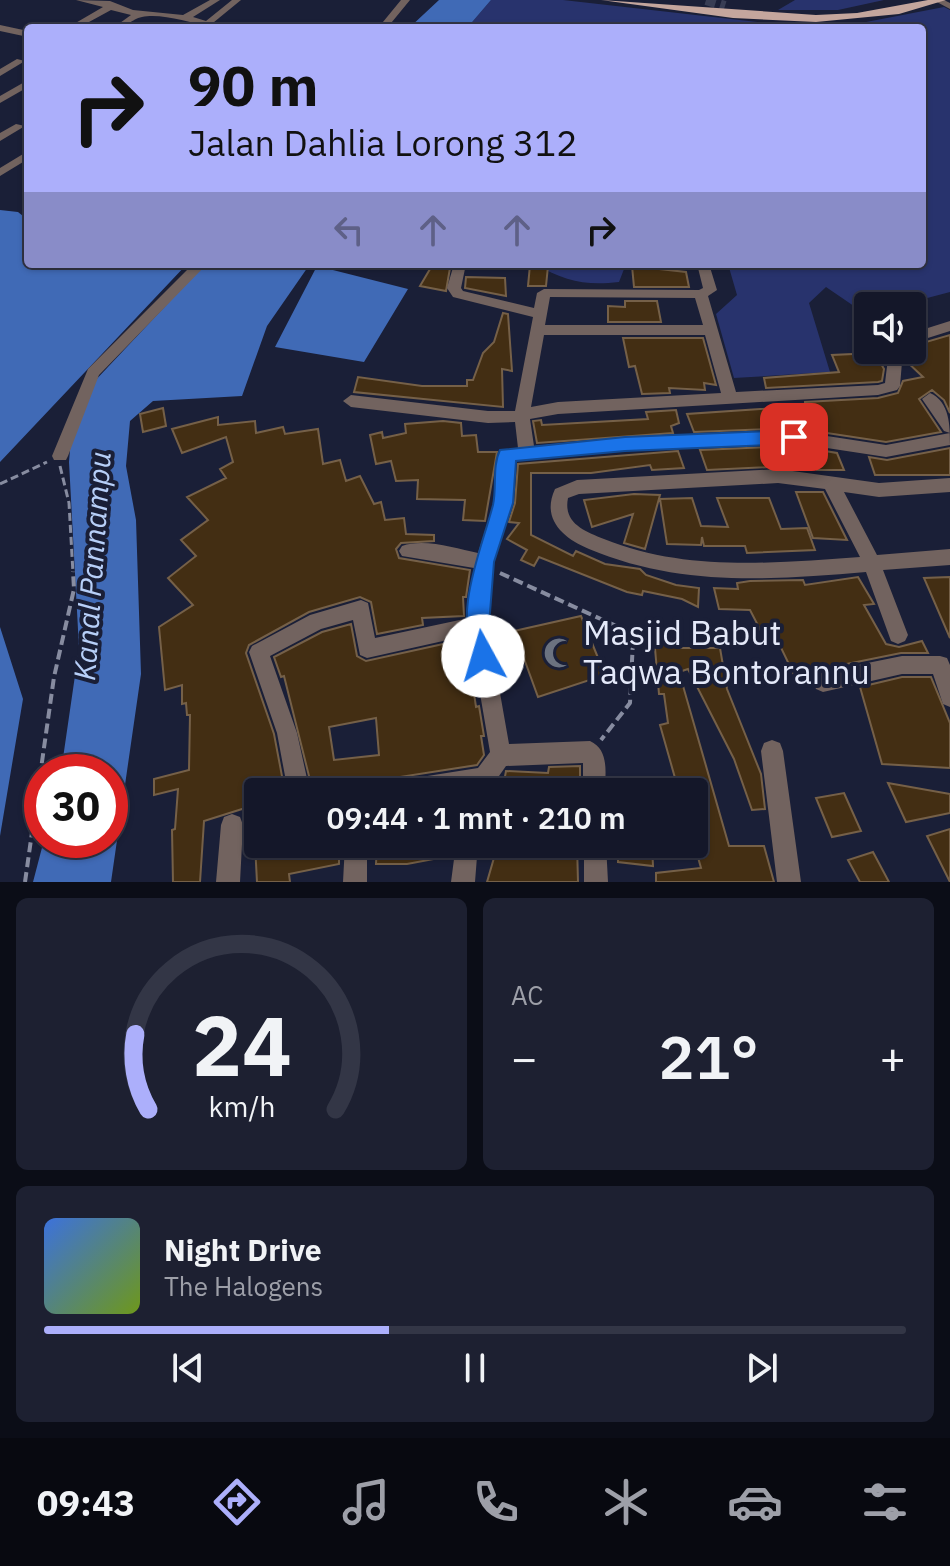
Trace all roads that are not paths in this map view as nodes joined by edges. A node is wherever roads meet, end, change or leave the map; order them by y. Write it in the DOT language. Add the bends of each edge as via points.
graph roads {
  1 [pos="80,0"];
  2 [pos="216,0"];
  3 [pos="237,0"];
  4 [pos="406,0"];
  5 [pos="606,0"];
  6 [pos="649,0"];
  7 [pos="908,0"];
  8 [pos="940,0"];
  9 [pos="111,4"];
  10 [pos="950,6"];
  11 [pos="143,12"];
  12 [pos="185,18"];
  13 [pos="78,24"];
  14 [pos="124,24"];
  15 [pos="385,24"];
  16 [pos="0,28"];
  17 [pos="24,33"];
  18 [pos="20,61"];
  19 [pos="1,72"];
  20 [pos="24,85"];
  21 [pos="0,100"];
  22 [pos="24,125"];
  23 [pos="0,138"];
  24 [pos="24,157"];
  25 [pos="0,173"];
  26 [pos="196,268"];
  27 [pos="459,268"];
  28 [pos="704,268"];
  29 [pos="701,294"];
  30 [pos="540,314"];
  31 [pos="950,326"];
  32 [pos="537,330"];
  33 [pos="709,330"];
  34 [pos="926,334"];
  35 [pos="895,364"];
  36 [pos="729,396"];
  37 [pos="930,399"];
  38 [pos="351,401"];
  39 [pos="522,415"];
  40 [pos="950,427"];
  41 [pos="950,439"];
  42 [pos="518,453"];
  43 [pos="60,456"];
  44 [pos="830,482"];
  45 [pos="950,485"];
  46 [pos="408,551"];
  47 [pos="486,557"];
  48 [pos="950,557"];
  49 [pos="871,561"];
  50 [pos="478,625"];
  51 [pos="898,635"];
  52 [pos="823,682"];
  53 [pos="950,697"];
  54 [pos="772,751"];
  55 [pos="501,754"];
  56 [pos="296,778"];
  57 [pos="484,778"];
  58 [pos="594,778"];
  59 [pos="232,825"];
  60 [pos="356,858"];
  61 [pos="466,858"];
  62 [pos="595,858"];
  63 [pos="228,882"];
  64 [pos="355,882"];
  65 [pos="463,882"];
  66 [pos="596,882"];
  67 [pos="789,882"];
  1 -- 9 [label="street"];
  2 -- 12 [label="street"];
  3 -- 12 [label="street" via="208,24"];
  4 -- 15 [label="street"];
  5 -- 8 [label="main road" via="786,21 872,17"];
  6 -- 7 [label="main road" via="832,14"];
  8 -- 10 [label="street"];
  9 -- 11 [label="street"];
  9 -- 13 [label="street"];
  11 -- 12 [label="street"];
  11 -- 14 [label="street"];
  16 -- 17 [label="street"];
  18 -- 19 [label="street"];
  20 -- 21 [label="street"];
  22 -- 23 [label="street"];
  24 -- 25 [label="street"];
  26 -- 43 [label="street" via="93,373"];
  27 -- 30 [label="street" via="454,288 458,294"];
  28 -- 29 [label="street" via="710,290"];
  29 -- 30 [label="street" via="548,291"];
  29 -- 33 [label="street"];
  30 -- 32 [label="street"];
  31 -- 34 [label="street"];
  32 -- 33 [label="street"];
  32 -- 39 [label="street"];
  33 -- 36 [label="street"];
  35 -- 36 [label="street" via="887,389"];
  36 -- 39 [label="street"];
  37 -- 40 [label="street"];
  38 -- 39 [label="street" via="488,417"];
  39 -- 42 [label="street"];
  41 -- 42 [label="street" via="886,451 794,437"];
  42 -- 47 [label="street" via="505,457 503,503"];
  44 -- 45 [label="street" via="879,490"];
  44 -- 49 [label="street"];
  44 -- 49 [label="street" via="778,476 577,487 561,494 558,517 568,530 594,544 668,566 744,571"];
  46 -- 47 [label="street"];
  47 -- 50 [label="street"];
  48 -- 49 [label="street"];
  49 -- 51 [label="street"];
  50 -- 55 [label="street"];
  50 -- 56 [label="street" via="367,649 361,609 317,621 259,652"];
  52 -- 53 [label="street" via="902,665 940,665"];
  54 -- 67 [label="street"];
  55 -- 57 [label="street"];
  55 -- 58 [label="street" via="590,752"];
  59 -- 63 [label="street"];
  60 -- 64 [label="street"];
  61 -- 65 [label="street"];
  62 -- 66 [label="street"];
}
